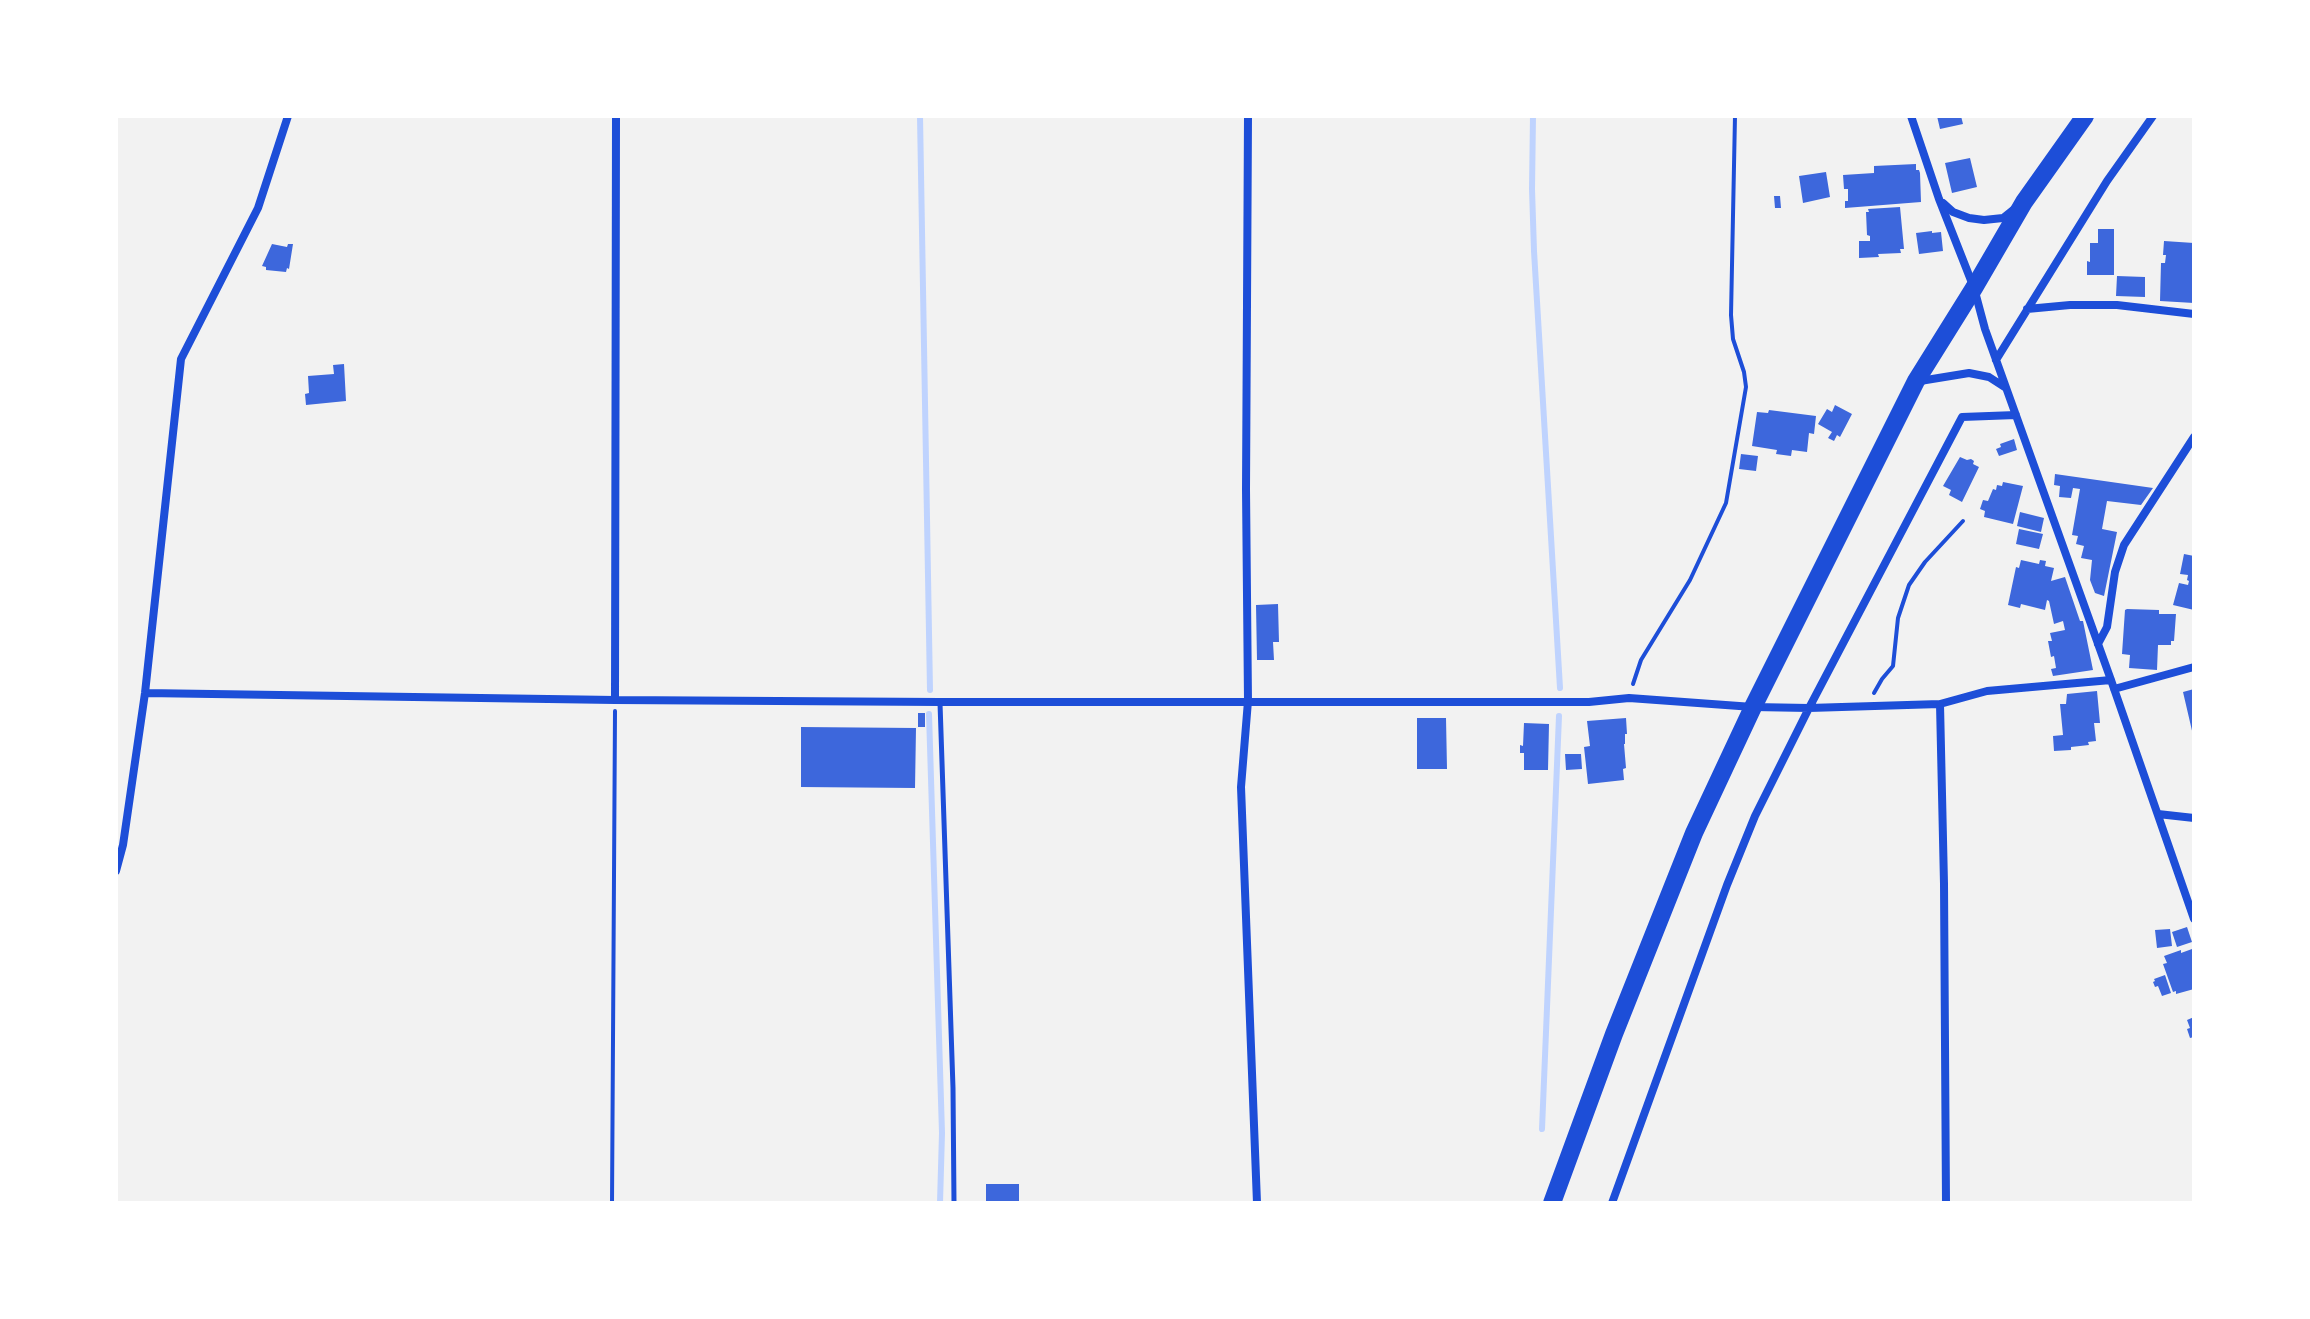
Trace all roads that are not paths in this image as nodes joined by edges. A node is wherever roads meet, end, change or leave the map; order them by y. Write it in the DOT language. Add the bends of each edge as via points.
graph roads {
  1 [pos="288,116"];
  2 [pos="616,116"];
  3 [pos="1248,116"];
  4 [pos="1911,116"];
  5 [pos="2085,116"];
  6 [pos="2153,116"];
  7 [pos="1939,199"];
  8 [pos="2024,202"];
  9 [pos="1974,288"];
  10 [pos="2027,309"];
  11 [pos="2194,314"];
  12 [pos="1996,360"];
  13 [pos="1916,381"];
  14 [pos="2007,389"];
  15 [pos="2016,415"];
  16 [pos="2194,437"];
  17 [pos="2098,644"];
  18 [pos="2194,667"];
  19 [pos="2112,684"];
  20 [pos="145,693"];
  21 [pos="615,700"];
  22 [pos="1248,701"];
  23 [pos="939,702"];
  24 [pos="1940,704"];
  25 [pos="1753,707"];
  26 [pos="1809,708"];
  27 [pos="2158,814"];
  28 [pos="2194,818"];
  29 [pos="116,871"];
  30 [pos="2194,919"];
  31 [pos="954,1203"];
  32 [pos="1257,1203"];
  33 [pos="1552,1203"];
  34 [pos="1612,1203"];
  35 [pos="1946,1203"];
  1 -- 20 [label="street" via="258,208 181,359"];
  2 -- 21 [label="street"];
  3 -- 22 [label="street"];
  4 -- 7 [label="street"];
  5 -- 8 [label="highway"];
  6 -- 10 [label="street"];
  7 -- 8 [label="street" via="1953,212 1984,220 2003,218"];
  7 -- 9 [label="street"];
  8 -- 9 [label="highway"];
  9 -- 12 [label="street"];
  9 -- 13 [label="highway"];
  10 -- 11 [label="street" via="2117,305"];
  10 -- 12 [label="street"];
  12 -- 14 [label="street"];
  13 -- 14 [label="street" via="1969,373 1989,377"];
  13 -- 25 [label="highway"];
  14 -- 15 [label="street"];
  15 -- 17 [label="street"];
  15 -- 26 [label="street" via="1962,417"];
  16 -- 17 [label="street" via="2124,545 2107,627"];
  17 -- 19 [label="street"];
  18 -- 19 [label="street"];
  19 -- 24 [label="street" via="1987,691"];
  19 -- 27 [label="street"];
  20 -- 21 [label="street"];
  20 -- 29 [label="street"];
  21 -- 23 [label="street"];
  22 -- 23 [label="street"];
  22 -- 25 [label="street" via="1629,698"];
  22 -- 32 [label="street" via="1241,787"];
  23 -- 31 [label="lane"];
  24 -- 26 [label="street"];
  24 -- 35 [label="street"];
  25 -- 26 [label="street"];
  25 -- 33 [label="highway" via="1694,833"];
  26 -- 34 [label="street" via="1727,885"];
  27 -- 28 [label="street"];
  27 -- 30 [label="street"];
}
